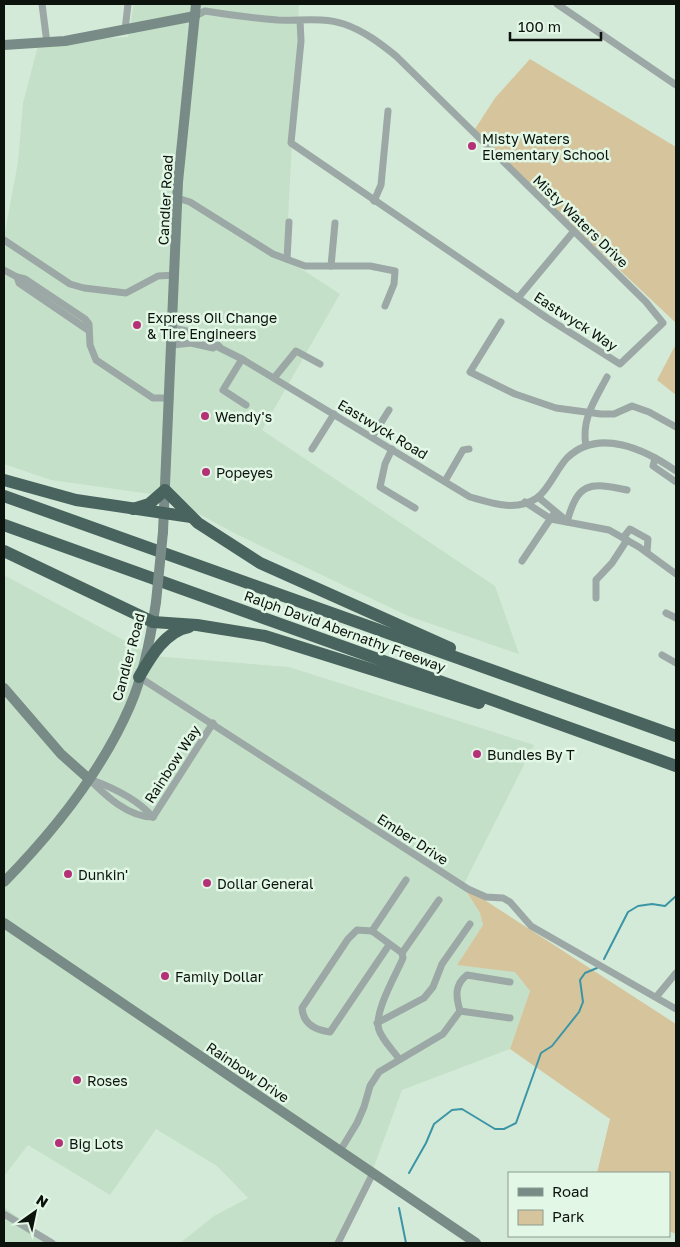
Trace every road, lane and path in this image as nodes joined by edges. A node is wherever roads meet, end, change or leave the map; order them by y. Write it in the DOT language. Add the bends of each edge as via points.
graph roads {
  1 [pos="42,4"];
  2 [pos="128,4"];
  3 [pos="196,4"];
  4 [pos="557,4"];
  5 [pos="195,16"];
  6 [pos="300,20"];
  7 [pos="125,30"];
  8 [pos="47,43"];
  9 [pos="4,45"];
  10 [pos="676,85"];
  11 [pos="388,111"];
  12 [pos="178,198"];
  13 [pos="374,201"];
  14 [pos="289,222"];
  15 [pos="335,223"];
  16 [pos="574,232"];
  17 [pos="4,240"];
  18 [pos="287,259"];
  19 [pos="331,266"];
  20 [pos="4,270"];
  21 [pos="175,275"];
  22 [pos="518,298"];
  23 [pos="385,306"];
  24 [pos="501,322"];
  25 [pos="663,323"];
  26 [pos="174,328"];
  27 [pos="204,340"];
  28 [pos="173,345"];
  29 [pos="221,348"];
  30 [pos="242,358"];
  31 [pos="320,364"];
  32 [pos="607,376"];
  33 [pos="274,378"];
  34 [pos="170,398"];
  35 [pos="246,405"];
  36 [pos="389,410"];
  37 [pos="334,414"];
  38 [pos="588,414"];
  39 [pos="676,427"];
  40 [pos="372,437"];
  41 [pos="586,446"];
  42 [pos="312,449"];
  43 [pos="392,449"];
  44 [pos="469,449"];
  45 [pos="655,458"];
  46 [pos="676,471"];
  47 [pos="4,480"];
  48 [pos="445,481"];
  49 [pos="676,482"];
  50 [pos="165,490"];
  51 [pos="626,490"];
  52 [pos="4,496"];
  53 [pos="538,497"];
  54 [pos="525,502"];
  55 [pos="415,508"];
  56 [pos="133,509"];
  57 [pos="164,513"];
  58 [pos="553,516"];
  59 [pos="191,517"];
  60 [pos="567,522"];
  61 [pos="4,525"];
  62 [pos="625,539"];
  63 [pos="4,551"];
  64 [pos="647,552"];
  65 [pos="522,561"];
  66 [pos="676,574"];
  67 [pos="596,598"];
  68 [pos="666,613"];
  69 [pos="676,618"];
  70 [pos="153,622"];
  71 [pos="197,625"];
  72 [pos="662,655"];
  73 [pos="676,663"];
  74 [pos="139,677"];
  75 [pos="4,688"];
  76 [pos="574,700"];
  77 [pos="213,724"];
  78 [pos="676,736"];
  79 [pos="663,761"];
  80 [pos="676,766"];
  81 [pos="88,779"];
  82 [pos="406,880"];
  83 [pos="4,882"];
  84 [pos="439,900"];
  85 [pos="4,923"];
  86 [pos="470,924"];
  87 [pos="372,931"];
  88 [pos="389,945"];
  89 [pos="402,952"];
  90 [pos="676,973"];
  91 [pos="510,982"];
  92 [pos="657,996"];
  93 [pos="676,1009"];
  94 [pos="460,1011"];
  95 [pos="510,1018"];
  96 [pos="377,1023"];
  97 [pos="399,1059"];
  98 [pos="340,1151"];
  99 [pos="373,1173"];
  100 [pos="4,1214"];
  101 [pos="52,1243"];
  102 [pos="338,1243"];
  103 [pos="476,1243"];
  1 -- 8 [label="street"];
  2 -- 7 [label="street"];
  3 -- 5 [label="main road, Candler Road"];
  4 -- 10 [label="street"];
  5 -- 6 [label="street, Misty Waters Drive" via="205,11"];
  5 -- 7 [label="main road"];
  5 -- 12 [label="main road, Candler Road"];
  6 -- 13 [label="street, Eastwyck Way" via="301,41 291,143"];
  6 -- 16 [label="street, Misty Waters Drive" via="341,23 377,40"];
  7 -- 8 [label="main road"];
  8 -- 9 [label="main road"];
  11 -- 13 [label="street" via="381,185"];
  12 -- 18 [label="street"];
  12 -- 21 [label="main road, Candler Road"];
  13 -- 22 [label="street, Eastwyck Way"];
  14 -- 18 [label="street"];
  15 -- 19 [label="street"];
  16 -- 22 [label="street"];
  16 -- 25 [label="street, Misty Waters Drive" via="646,302"];
  17 -- 21 [label="street" via="70,284 84,288 126,293 158,276"];
  18 -- 19 [label="street" via="305,266"];
  19 -- 23 [label="street" via="395,270 394,284"];
  20 -- 34 [label="street" via="25,279 78,313 89,324 91,354 96,360 154,398"];
  21 -- 26 [label="main road, Candler Road"];
  22 -- 25 [label="street, Eastwyck Way" via="620,364"];
  24 -- 38 [label="street" via="470,372 515,394 556,408"];
  26 -- 27 [label="street, Eastwyck Road"];
  26 -- 28 [label="main road, Candler Road"];
  27 -- 28 [label="street, Eastwyck Road"];
  27 -- 29 [label="street, Eastwyck Road"];
  27 -- 29 [label="street, Eastwyck Road" via="213,339"];
  28 -- 34 [label="main road, Candler Road"];
  29 -- 30 [label="street, Eastwyck Road"];
  30 -- 33 [label="street, Eastwyck Road"];
  30 -- 35 [label="street" via="223,390"];
  31 -- 33 [label="street" via="296,351"];
  32 -- 38 [label="street"];
  33 -- 37 [label="street, Eastwyck Road"];
  34 -- 50 [label="main road, Candler Road"];
  36 -- 40 [label="street"];
  37 -- 40 [label="street, Eastwyck Road"];
  37 -- 42 [label="street"];
  38 -- 39 [label="street" via="614,414 632,406"];
  38 -- 41 [label="street" via="583,430"];
  40 -- 43 [label="street, Eastwyck Road"];
  41 -- 45 [label="street" via="601,443 635,447"];
  41 -- 53 [label="street" via="568,458"];
  43 -- 48 [label="street, Eastwyck Road"];
  43 -- 55 [label="street" via="380,487"];
  44 -- 48 [label="street" via="463,450"];
  45 -- 46 [label="street"];
  45 -- 49 [label="street" via="653,466"];
  47 -- 56 [label="highway" via="76,500"];
  48 -- 54 [label="street, Eastwyck Road" via="470,497 505,507"];
  50 -- 56 [label="highway" via="149,504"];
  50 -- 57 [label="main road, Candler Road"];
  50 -- 59 [label="highway"];
  51 -- 60 [label="street" via="599,484 588,486 577,495"];
  52 -- 76 [label="highway, Ralph David Abernathy Freeway"];
  53 -- 54 [label="street, Eastwyck Road"];
  53 -- 58 [label="street"];
  54 -- 58 [label="street"];
  56 -- 57 [label="highway"];
  57 -- 59 [label="highway"];
  57 -- 70 [label="main road, Candler Road, bridge"];
  58 -- 60 [label="street"];
  58 -- 65 [label="street"];
  59 -- 76 [label="highway" via="260,563"];
  60 -- 62 [label="street" via="609,530"];
  61 -- 79 [label="highway, Ralph David Abernathy Freeway"];
  62 -- 64 [label="street"];
  62 -- 64 [label="street" via="630,530 648,539"];
  62 -- 67 [label="street" via="612,563 596,580"];
  63 -- 70 [label="highway"];
  64 -- 66 [label="street"];
  68 -- 69 [label="street"];
  70 -- 71 [label="highway"];
  70 -- 74 [label="main road, Candler Road"];
  71 -- 74 [label="highway" via="174,632"];
  71 -- 79 [label="highway" via="265,636"];
  72 -- 73 [label="street"];
  74 -- 77 [label="street, Ember Drive"];
  74 -- 81 [label="main road, Candler Road" via="124,718"];
  75 -- 81 [label="main road" via="61,754"];
  76 -- 78 [label="highway, Ralph David Abernathy Freeway"];
  77 -- 81 [label="street, Rainbow Way" via="153,817 111,787"];
  77 -- 92 [label="street, Ember Drive" via="468,889 486,897 503,898 531,926"];
  79 -- 80 [label="highway, Ralph David Abernathy Freeway"];
  81 -- 83 [label="main road, Candler Road" via="61,820"];
  82 -- 87 [label="street"];
  84 -- 89 [label="street"];
  85 -- 98 [label="main road, Rainbow Drive"];
  86 -- 96 [label="street" via="442,964 433,987 424,998"];
  87 -- 88 [label="street"];
  87 -- 88 [label="street" via="357,930 348,939 302,1008 308,1025 330,1032"];
  88 -- 89 [label="street"];
  89 -- 96 [label="street" via="403,958"];
  90 -- 92 [label="street"];
  91 -- 94 [label="street" via="467,975 460,981 456,996"];
  92 -- 93 [label="street, Ember Drive"];
  94 -- 95 [label="street"];
  94 -- 97 [label="street" via="443,1034"];
  96 -- 97 [label="street" via="380,1033"];
  97 -- 98 [label="street" via="379,1072 370,1086 364,1108"];
  98 -- 99 [label="main road, Rainbow Drive"];
  99 -- 102 [label="street"];
  99 -- 103 [label="main road, Rainbow Drive"];
  100 -- 101 [label="street"];
}
